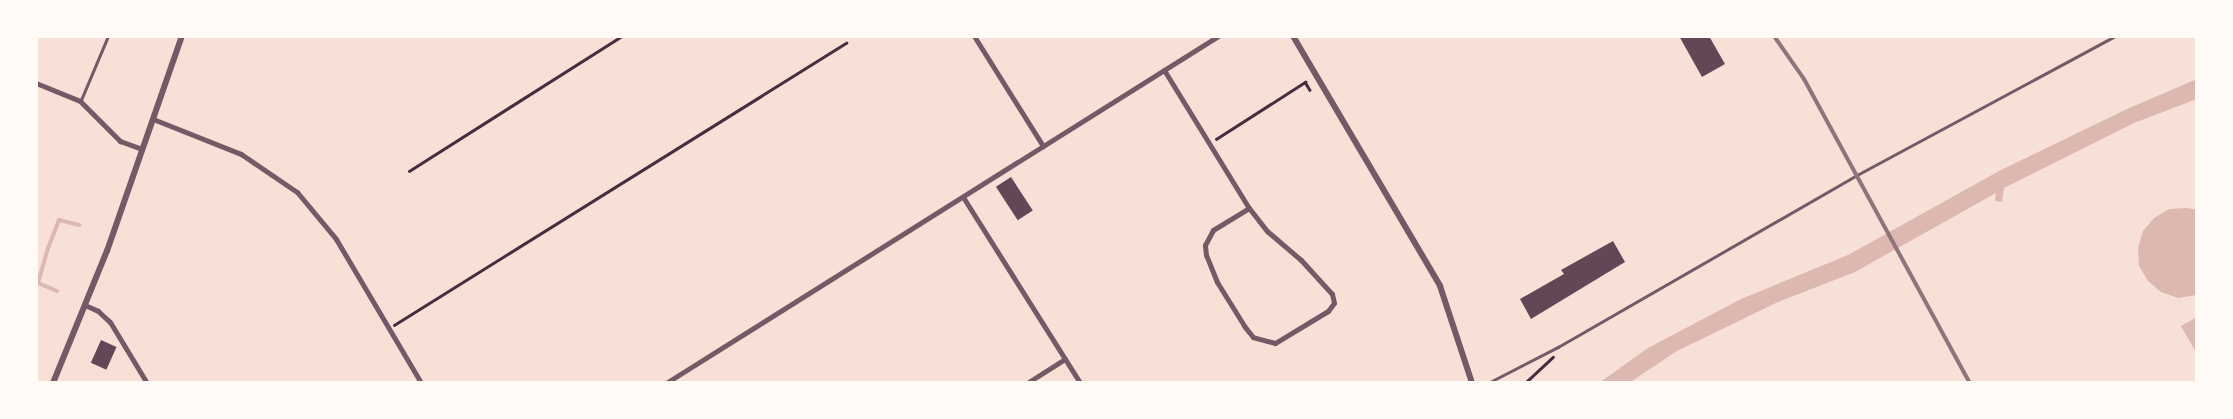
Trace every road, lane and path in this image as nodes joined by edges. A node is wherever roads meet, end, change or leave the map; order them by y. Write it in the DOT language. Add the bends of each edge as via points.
graph roads {
  1 [pos="108,36"];
  2 [pos="182,36"];
  3 [pos="622,36"];
  4 [pos="974,36"];
  5 [pos="1218,36"];
  6 [pos="1293,36"];
  7 [pos="2115,36"];
  8 [pos="846,44"];
  9 [pos="1164,70"];
  10 [pos="36,83"];
  11 [pos="1310,90"];
  12 [pos="80,102"];
  13 [pos="153,119"];
  14 [pos="1209,143"];
  15 [pos="1043,146"];
  16 [pos="142,149"];
  17 [pos="409,171"];
  18 [pos="963,197"];
  19 [pos="1250,208"];
  20 [pos="87,306"];
  21 [pos="389,328"];
  22 [pos="1558,347"];
  23 [pos="1065,359"];
  24 [pos="53,383"];
  25 [pos="147,383"];
  26 [pos="421,383"];
  27 [pos="666,383"];
  28 [pos="1027,383"];
  29 [pos="1080,383"];
  30 [pos="1472,383"];
  31 [pos="1488,383"];
  32 [pos="1525,383"];
  1 -- 12 [label="lane"];
  2 -- 13 [label="street"];
  3 -- 17 [label="path"];
  4 -- 15 [label="street"];
  5 -- 9 [label="street"];
  6 -- 30 [label="street" via="1440,286"];
  7 -- 22 [label="lane" via="1857,175"];
  8 -- 21 [label="path"];
  9 -- 14 [label="street"];
  9 -- 15 [label="street"];
  10 -- 12 [label="street"];
  11 -- 14 [label="path" via="1305,82"];
  12 -- 16 [label="street" via="120,141"];
  13 -- 16 [label="street"];
  13 -- 21 [label="street" via="241,154 297,192 336,238"];
  14 -- 19 [label="street"];
  15 -- 18 [label="street"];
  16 -- 20 [label="street"];
  18 -- 23 [label="street"];
  18 -- 27 [label="street"];
  19 -- 19 [label="street" via="1267,231 1302,260 1332,294 1334,303 1328,311 1275,343 1254,337 1245,327 1217,282 1206,255 1205,244 1213,230"];
  20 -- 24 [label="street"];
  20 -- 25 [label="street" via="110,322"];
  21 -- 26 [label="street"];
  22 -- 31 [label="lane"];
  22 -- 32 [label="path" via="1552,361"];
  23 -- 28 [label="street"];
  23 -- 29 [label="street"];
}
